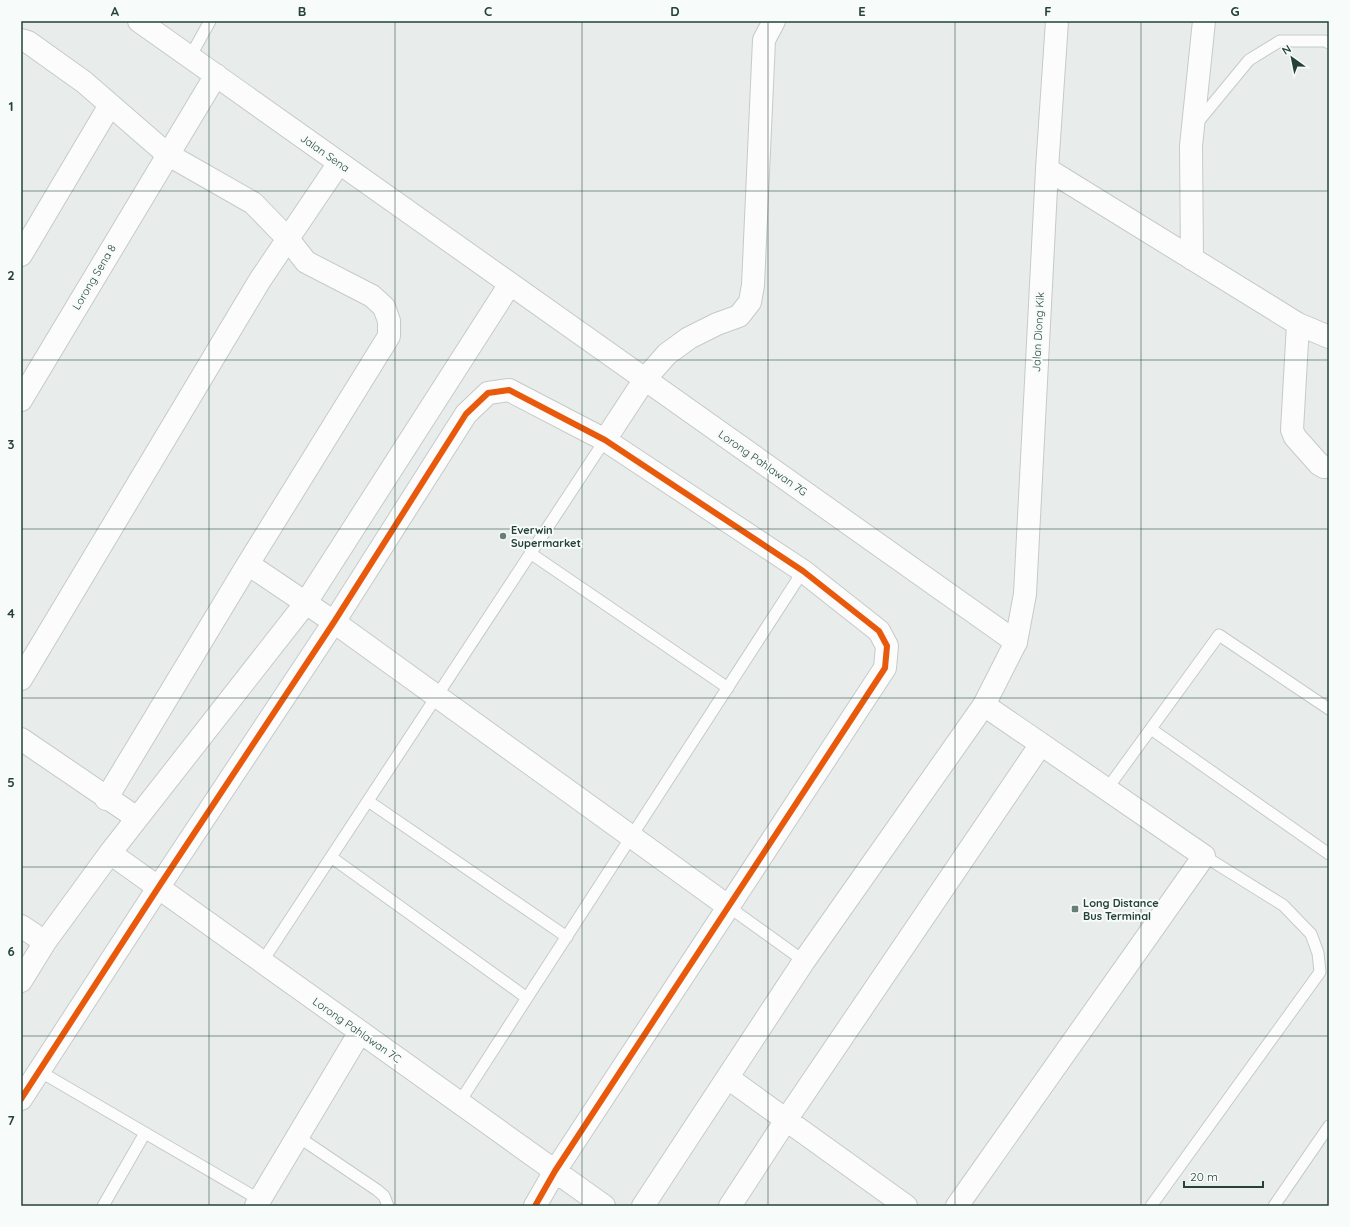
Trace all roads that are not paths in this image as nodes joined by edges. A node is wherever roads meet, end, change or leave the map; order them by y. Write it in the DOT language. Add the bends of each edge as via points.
graph roads {
  1 [pos="139,21"];
  2 [pos="210,21"];
  3 [pos="774,21"];
  4 [pos="1057,21"];
  5 [pos="1204,21"];
  6 [pos="21,40"];
  7 [pos="1329,43"];
  8 [pos="190,57"];
  9 [pos="216,75"];
  10 [pos="110,105"];
  11 [pos="1192,128"];
  12 [pos="167,154"];
  13 [pos="340,163"];
  14 [pos="1047,170"];
  15 [pos="288,239"];
  16 [pos="21,255"];
  17 [pos="1192,259"];
  18 [pos="510,284"];
  19 [pos="1298,324"];
  20 [pos="1329,337"];
  21 [pos="645,379"];
  22 [pos="21,400"];
  23 [pos="604,440"];
  24 [pos="1329,467"];
  25 [pos="530,553"];
  26 [pos="248,564"];
  27 [pos="803,570"];
  28 [pos="305,604"];
  29 [pos="334,622"];
  30 [pos="1016,642"];
  31 [pos="21,679"];
  32 [pos="728,688"];
  33 [pos="436,696"];
  34 [pos="984,705"];
  35 [pos="1329,709"];
  36 [pos="1150,729"];
  37 [pos="21,739"];
  38 [pos="1042,744"];
  39 [pos="1107,789"];
  40 [pos="106,799"];
  41 [pos="368,800"];
  42 [pos="137,818"];
  43 [pos="631,837"];
  44 [pos="110,853"];
  45 [pos="1329,854"];
  46 [pos="1204,856"];
  47 [pos="331,857"];
  48 [pos="158,888"];
  49 [pos="729,907"];
  50 [pos="21,926"];
  51 [pos="566,937"];
  52 [pos="45,942"];
  53 [pos="804,961"];
  54 [pos="262,962"];
  55 [pos="21,981"];
  56 [pos="527,998"];
  57 [pos="360,1032"];
  58 [pos="39,1071"];
  59 [pos="728,1078"];
  60 [pos="21,1099"];
  61 [pos="460,1102"];
  62 [pos="786,1120"];
  63 [pos="1329,1126"];
  64 [pos="145,1133"];
  65 [pos="297,1136"];
  66 [pos="555,1171"];
  67 [pos="258,1203"];
  68 [pos="103,1206"];
  69 [pos="388,1206"];
  70 [pos="535,1206"];
  71 [pos="604,1206"];
  72 [pos="643,1206"];
  73 [pos="730,1206"];
  74 [pos="906,1206"];
  75 [pos="957,1206"];
  76 [pos="1152,1206"];
  77 [pos="1274,1206"];
  1 -- 8 [label="street, Jalan Sena"];
  2 -- 8 [label="lane"];
  3 -- 21 [label="street" via="764,40 753,285 750,302 739,316 717,324 667,354"];
  4 -- 14 [label="street, Jalan Diong Kik"];
  5 -- 11 [label="street"];
  6 -- 10 [label="street" via="28,42 84,82"];
  7 -- 11 [label="lane" via="1280,41 1249,60"];
  8 -- 9 [label="street, Jalan Sena"];
  9 -- 12 [label="street, Lorong Sena 8"];
  9 -- 13 [label="street, Jalan Sena"];
  10 -- 12 [label="street"];
  10 -- 16 [label="street"];
  11 -- 17 [label="street"];
  12 -- 15 [label="street" via="253,203"];
  12 -- 22 [label="street, Lorong Sena 8"];
  13 -- 15 [label="street"];
  13 -- 18 [label="street, Jalan Sena"];
  14 -- 17 [label="street"];
  14 -- 30 [label="street, Jalan Diong Kik" via="1025,594"];
  15 -- 26 [label="street" via="306,262 372,296 384,307 389,321 389,336"];
  15 -- 31 [label="street" via="260,280"];
  17 -- 19 [label="street"];
  18 -- 21 [label="street, Lorong Pahlawan 7G"];
  18 -- 28 [label="street"];
  19 -- 20 [label="street"];
  19 -- 24 [label="street" via="1292,430 1295,437 1319,464"];
  21 -- 23 [label="street"];
  21 -- 30 [label="street, Lorong Pahlawan 7G"];
  23 -- 25 [label="lane"];
  23 -- 27 [label="street"];
  23 -- 29 [label="street" via="509,390 488,393 466,414"];
  25 -- 32 [label="lane"];
  25 -- 33 [label="lane"];
  26 -- 28 [label="street"];
  26 -- 40 [label="street"];
  27 -- 32 [label="lane"];
  27 -- 49 [label="street" via="879,631 887,646 885,668"];
  28 -- 29 [label="street"];
  28 -- 42 [label="street"];
  29 -- 33 [label="street"];
  29 -- 48 [label="street"];
  30 -- 34 [label="street, Jalan Diong Kik"];
  32 -- 43 [label="lane"];
  33 -- 41 [label="lane"];
  33 -- 43 [label="street"];
  34 -- 38 [label="street"];
  34 -- 53 [label="street, Jalan Diong Kik"];
  35 -- 36 [label="lane" via="1219,635"];
  36 -- 39 [label="lane"];
  36 -- 45 [label="lane"];
  37 -- 40 [label="street"];
  38 -- 39 [label="street"];
  38 -- 62 [label="street"];
  39 -- 46 [label="street"];
  40 -- 42 [label="street"];
  41 -- 47 [label="lane"];
  41 -- 51 [label="lane"];
  42 -- 44 [label="street"];
  43 -- 49 [label="street"];
  43 -- 51 [label="lane"];
  44 -- 48 [label="street, Lorong Pahlawan 7C"];
  44 -- 52 [label="street"];
  46 -- 75 [label="street"];
  46 -- 76 [label="lane" via="1283,905 1311,934 1318,953 1320,972"];
  47 -- 54 [label="lane"];
  47 -- 56 [label="lane"];
  48 -- 54 [label="street, Lorong Pahlawan 7C"];
  48 -- 58 [label="street"];
  49 -- 53 [label="lane"];
  49 -- 66 [label="street"];
  50 -- 52 [label="street"];
  51 -- 56 [label="lane"];
  52 -- 55 [label="street"];
  53 -- 59 [label="street, Jalan Diong Kik"];
  54 -- 57 [label="street, Lorong Pahlawan 7C"];
  56 -- 61 [label="lane"];
  57 -- 61 [label="street, Lorong Pahlawan 7C"];
  57 -- 65 [label="street"];
  58 -- 60 [label="street"];
  58 -- 64 [label="lane"];
  59 -- 62 [label="street"];
  59 -- 72 [label="street, Jalan Diong Kik"];
  61 -- 66 [label="street, Lorong Pahlawan 7C"];
  62 -- 73 [label="street"];
  62 -- 74 [label="street"];
  63 -- 77 [label="lane"];
  64 -- 67 [label="lane"];
  64 -- 68 [label="lane"];
  65 -- 67 [label="street"];
  65 -- 69 [label="lane" via="377,1190 384,1196"];
  66 -- 70 [label="street"];
  66 -- 71 [label="street, Lorong Pahlawan 7C"];
}
